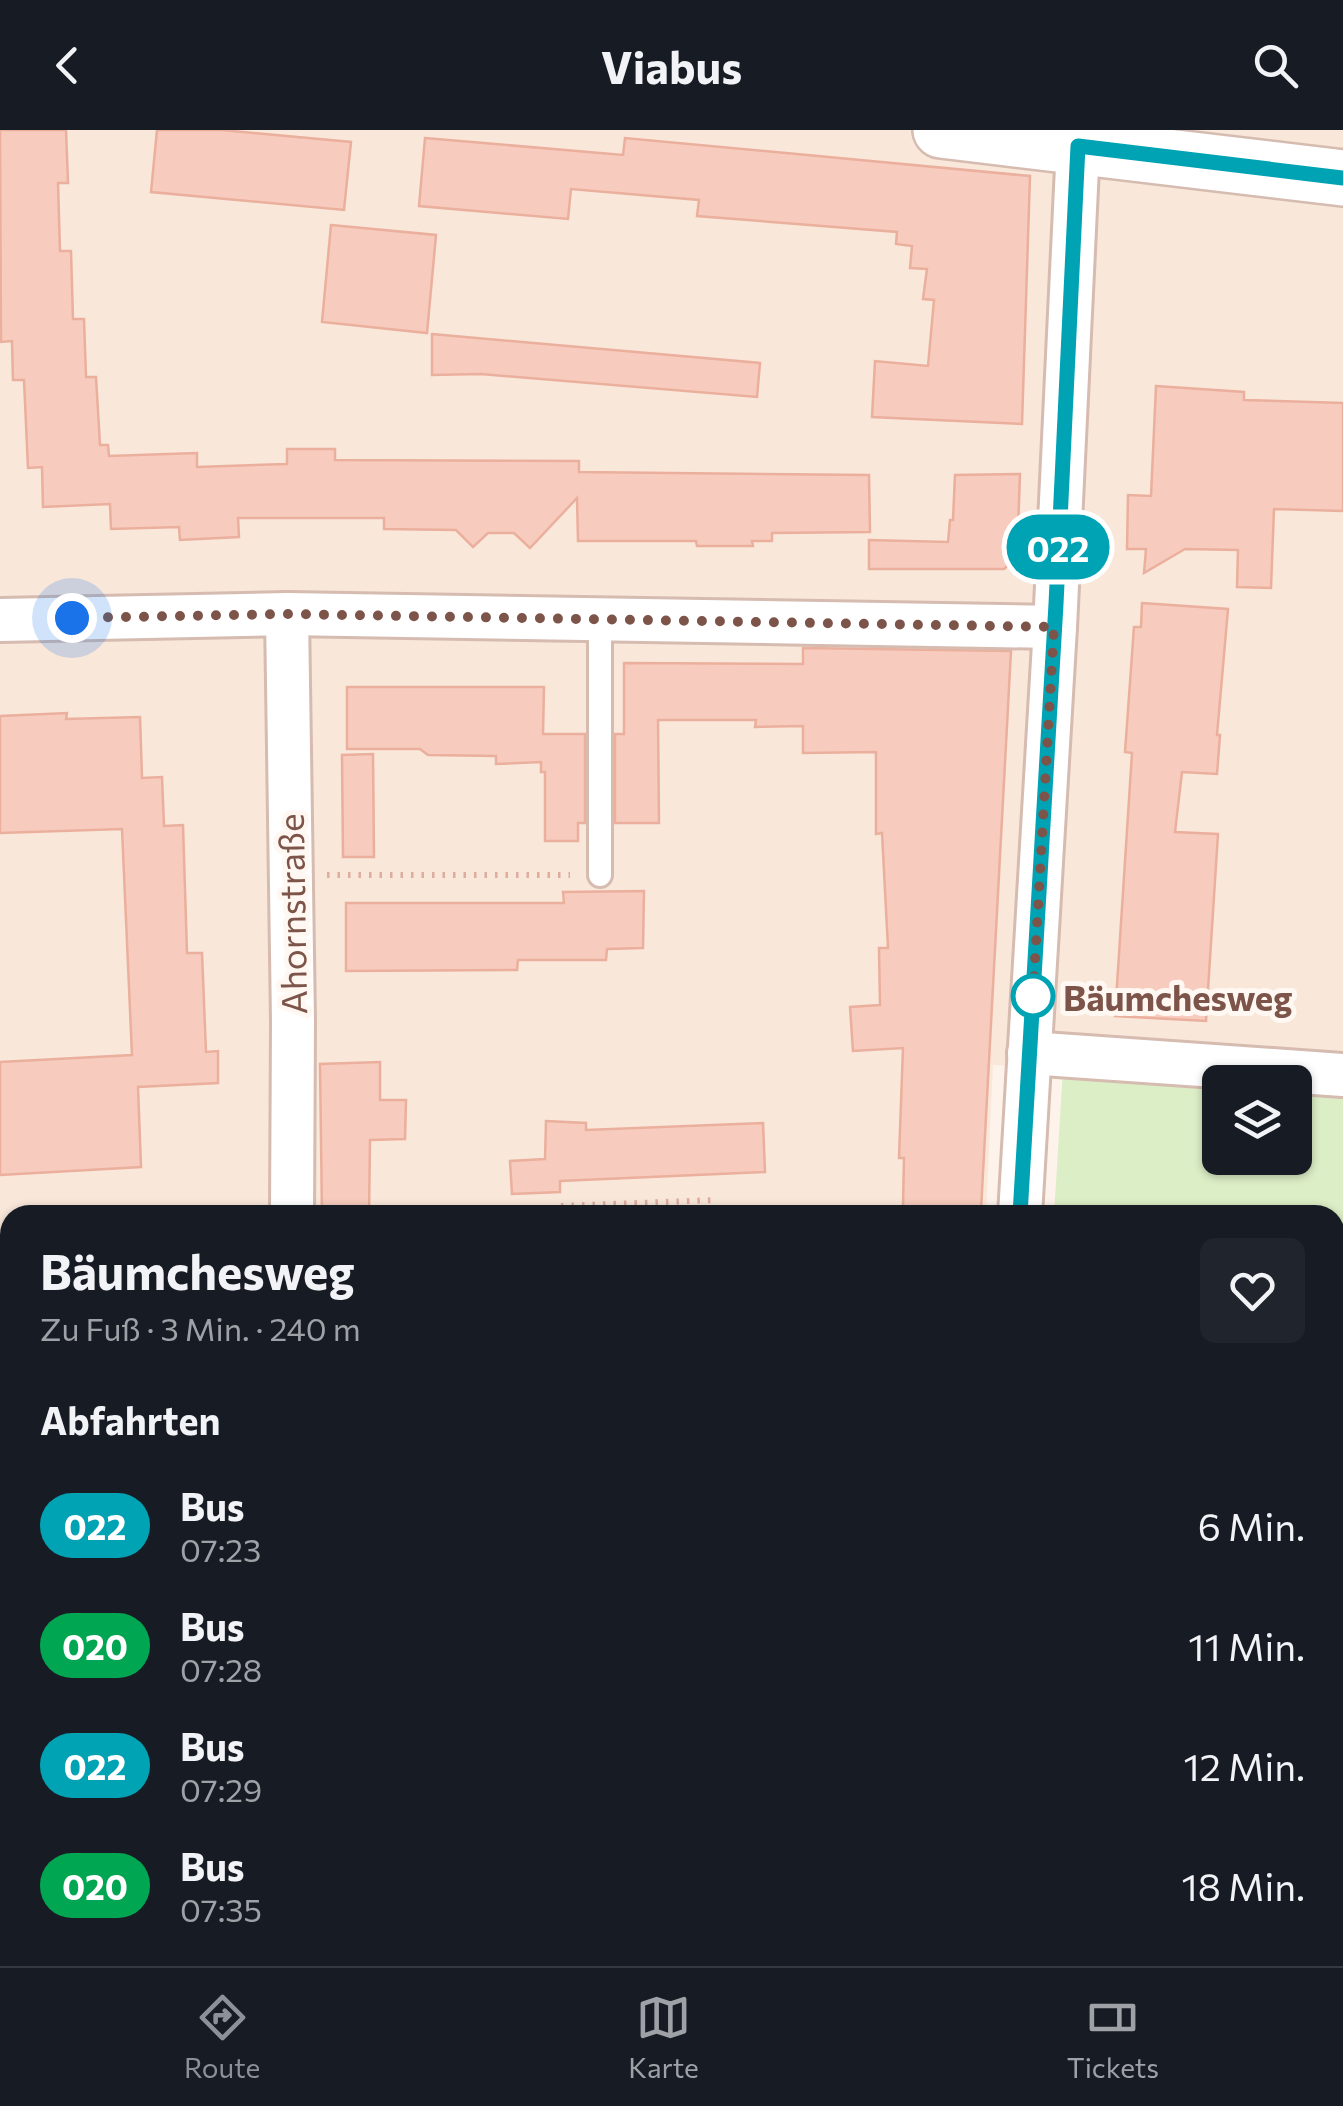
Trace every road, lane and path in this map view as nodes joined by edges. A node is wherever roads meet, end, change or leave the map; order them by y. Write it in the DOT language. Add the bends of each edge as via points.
graph roads {
  1 [pos="941,130"];
  2 [pos="1078,146"];
  3 [pos="1343,178"];
  4 [pos="287,614"];
  5 [pos="600,619"];
  6 [pos="0,620"];
  7 [pos="1054,627"];
  8 [pos="291,875"];
  9 [pos="600,875"];
  10 [pos="1029,1053"];
  11 [pos="1343,1074"];
  12 [pos="715,1200"];
  13 [pos="292,1205"];
  14 [pos="587,1205"];
  15 [pos="1021,1205"];
  1 -- 2 [label="street"];
  2 -- 3 [label="street"];
  2 -- 7 [label="street"];
  4 -- 5 [label="street"];
  4 -- 6 [label="street"];
  4 -- 8 [label="street, Ahornstraße"];
  5 -- 7 [label="street"];
  5 -- 9 [label="lane"];
  7 -- 10 [label="street"];
  8 -- 9 [label="path"];
  8 -- 13 [label="street, Ahornstraße"];
  10 -- 11 [label="street"];
  10 -- 15 [label="street"];
  12 -- 14 [label="path"];
}
